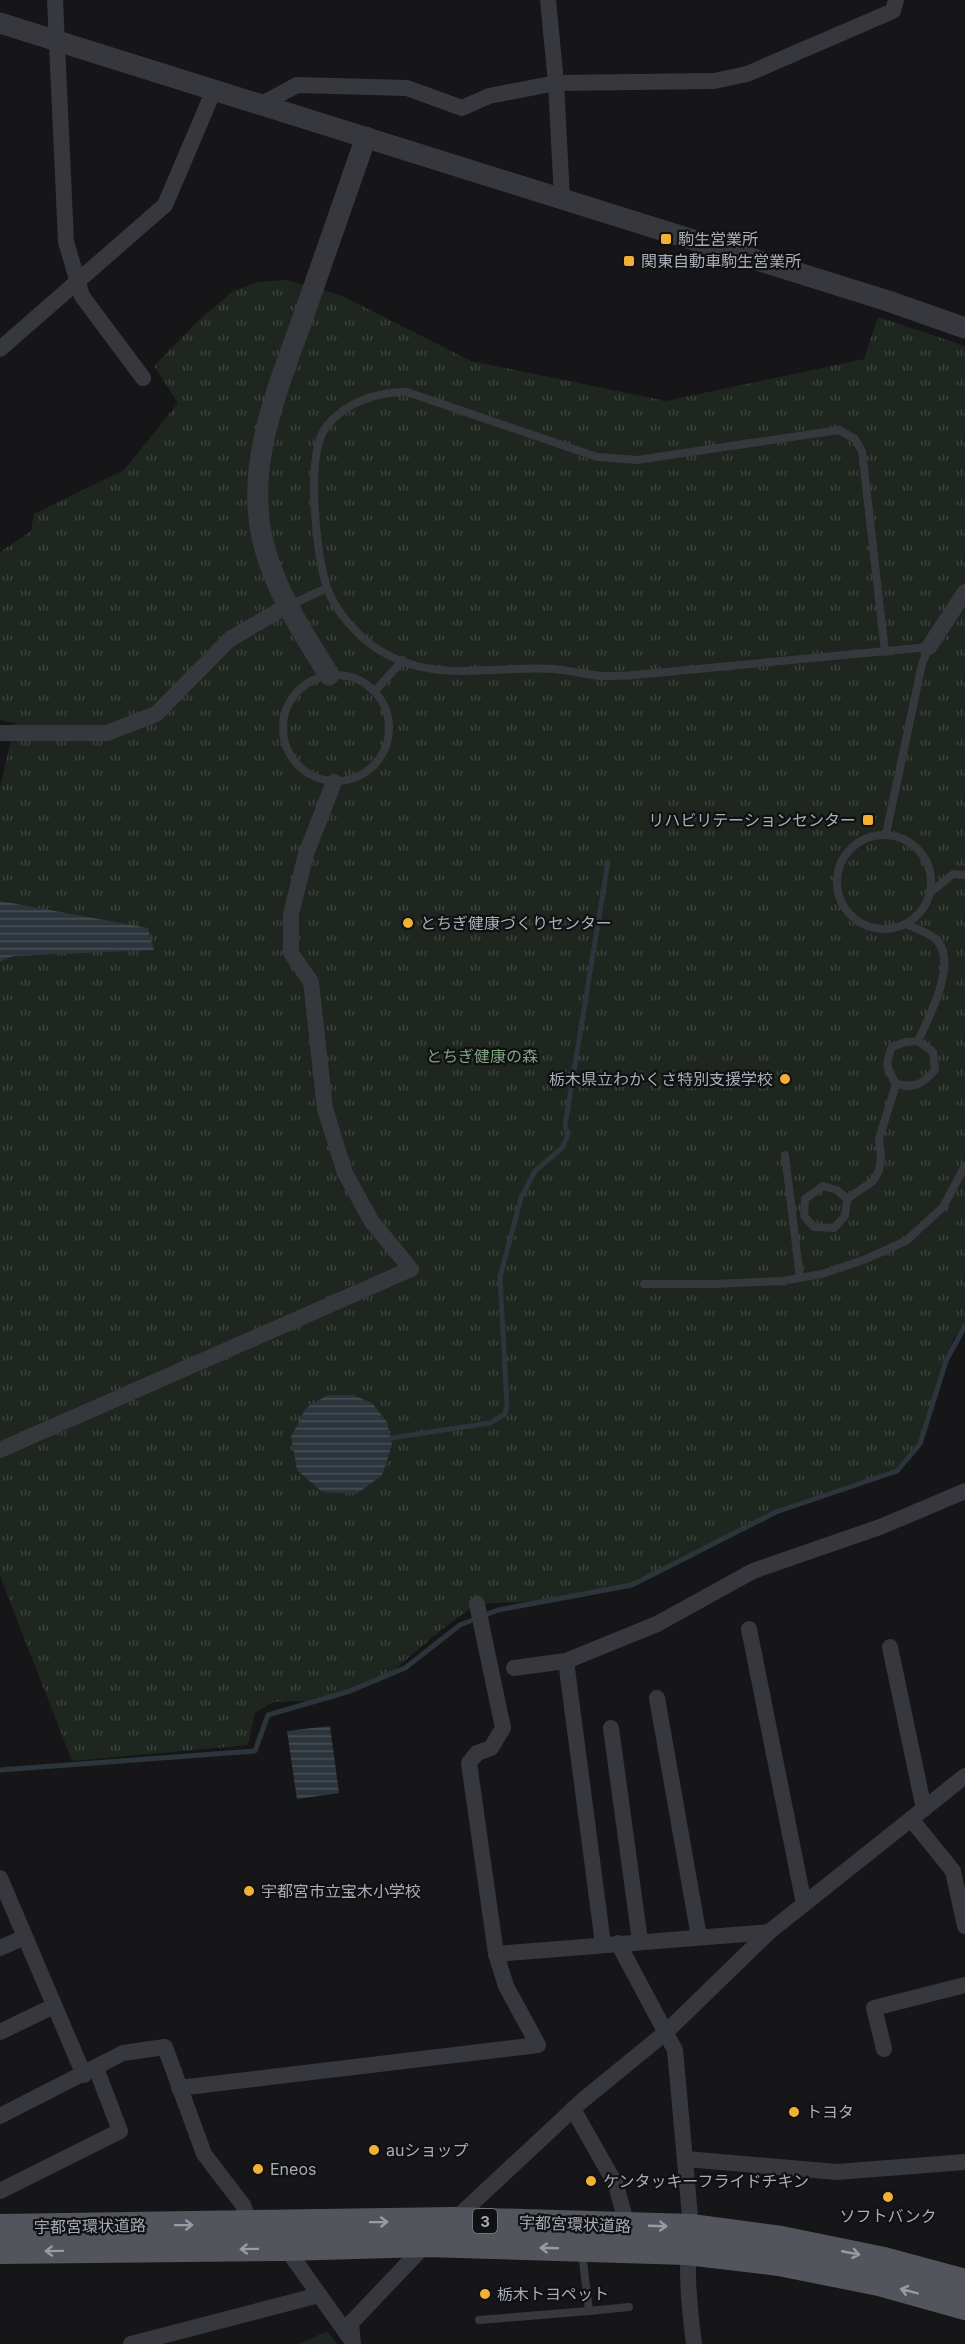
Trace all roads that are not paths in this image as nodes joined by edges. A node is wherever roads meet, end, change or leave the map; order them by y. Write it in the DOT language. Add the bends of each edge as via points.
graph roads {
  1 [pos="55,0"];
  2 [pos="548,0"];
  3 [pos="896,0"];
  4 [pos="0,23"];
  5 [pos="57,41"];
  6 [pos="556,83"];
  7 [pos="214,90"];
  8 [pos="260,105"];
  9 [pos="366,137"];
  10 [pos="562,198"];
  11 [pos="78,281"];
  12 [pos="965,328"];
  13 [pos="0,349"];
  14 [pos="143,378"];
  15 [pos="327,588"];
  16 [pos="965,592"];
  17 [pos="287,606"];
  18 [pos="929,647"];
  19 [pos="885,652"];
  20 [pos="404,660"];
  21 [pos="329,675"];
  22 [pos="375,691"];
  23 [pos="0,733"];
  24 [pos="334,782"];
  25 [pos="886,834"];
  26 [pos="965,875"];
  27 [pos="930,893"];
  28 [pos="906,924"];
  29 [pos="918,1041"];
  30 [pos="896,1084"];
  31 [pos="785,1155"];
  32 [pos="965,1166"];
  33 [pos="847,1199"];
  34 [pos="800,1278"];
  35 [pos="644,1284"];
  36 [pos="0,1450"];
  37 [pos="965,1491"];
  38 [pos="477,1604"];
  39 [pos="749,1629"];
  40 [pos="890,1647"];
  41 [pos="566,1661"];
  42 [pos="514,1668"];
  43 [pos="657,1698"];
  44 [pos="611,1728"];
  45 [pos="965,1776"];
  46 [pos="918,1814"];
  47 [pos="959,1869"];
  48 [pos="0,1878"];
  49 [pos="804,1904"];
  50 [pos="965,1926"];
  51 [pos="769,1932"];
  52 [pos="25,1936"];
  53 [pos="699,1937"];
  54 [pos="640,1941"];
  55 [pos="610,1944"];
  56 [pos="0,1948"];
  57 [pos="496,1954"];
  58 [pos="965,1985"];
  59 [pos="54,2006"];
  60 [pos="0,2032"];
  61 [pos="665,2033"];
  62 [pos="884,2049"];
  63 [pos="90,2071"];
  64 [pos="179,2088"];
  65 [pos="573,2109"];
  66 [pos="0,2116"];
  67 [pos="686,2159"];
  68 [pos="965,2162"];
  69 [pos="0,2191"];
  70 [pos="453,2220"];
  71 [pos="252,2224"];
  72 [pos="627,2225"];
  73 [pos="0,2227"];
  74 [pos="689,2240"];
  75 [pos="426,2244"];
  76 [pos="286,2248"];
  77 [pos="582,2249"];
  78 [pos="0,2251"];
  79 [pos="965,2282"];
  80 [pos="319,2295"];
  81 [pos="629,2307"];
  82 [pos="965,2307"];
  83 [pos="589,2312"];
  84 [pos="479,2320"];
  85 [pos="353,2343"];
  86 [pos="131,2344"];
  87 [pos="694,2344"];
  1 -- 5 [label="street"];
  2 -- 6 [label="street"];
  3 -- 6 [label="street" via="893,12 747,74 714,81"];
  4 -- 5 [label="street"];
  5 -- 7 [label="street"];
  5 -- 11 [label="street" via="66,242"];
  6 -- 8 [label="street" via="489,96 462,108 407,88 297,85"];
  6 -- 10 [label="street"];
  7 -- 8 [label="street"];
  7 -- 11 [label="street" via="165,205"];
  8 -- 9 [label="street"];
  9 -- 10 [label="street"];
  9 -- 17 [label="street" via="270,414 259,463 257,498 262,537"];
  10 -- 12 [label="street"];
  11 -- 13 [label="street"];
  11 -- 14 [label="street" via="82,296"];
  15 -- 17 [label="lane"];
  15 -- 19 [label="lane" via="314,485 318,445 326,427 365,398 407,392 597,457 637,460 839,430 855,439 862,451"];
  15 -- 20 [label="lane" via="340,613 359,634 380,650"];
  16 -- 18 [label="street"];
  17 -- 21 [label="street"];
  17 -- 23 [label="street" via="230,639 156,714 107,734"];
  18 -- 19 [label="lane"];
  18 -- 25 [label="lane" via="922,664"];
  19 -- 20 [label="lane" via="602,676 554,669 448,672"];
  20 -- 22 [label="lane"];
  21 -- 22 [label="lane" via="350,676"];
  21 -- 24 [label="lane" via="310,681 295,695 285,712 283,734 297,765 313,776"];
  22 -- 24 [label="lane" via="390,724 386,749 367,772"];
  24 -- 36 [label="street" via="306,854 291,914 291,953 311,982 325,1109 345,1173 372,1222 411,1269"];
  25 -- 27 [label="lane" via="905,839 924,856 930,873"];
  25 -- 28 [label="lane" via="868,837 850,848 837,872 837,892 843,907 868,927 889,929"];
  26 -- 27 [label="lane" via="953,874"];
  27 -- 28 [label="lane" via="921,910"];
  28 -- 29 [label="lane" via="934,937 942,951 944,969 939,996"];
  29 -- 30 [label="lane" via="892,1047 886,1060"];
  29 -- 30 [label="lane" via="933,1052 935,1070 914,1088"];
  30 -- 33 [label="lane" via="879,1139 879,1171 873,1181"];
  31 -- 34 [label="lane"];
  32 -- 34 [label="lane" via="943,1208 906,1241 866,1259"];
  33 -- 33 [label="lane" via="845,1216 834,1228 814,1227 804,1216 804,1199 823,1186 837,1190"];
  34 -- 35 [label="lane"];
  37 -- 41 [label="street" via="880,1527 753,1571 657,1624"];
  38 -- 57 [label="street" via="503,1728 491,1748 477,1753 470,1763"];
  39 -- 49 [label="street"];
  40 -- 46 [label="street"];
  41 -- 42 [label="street"];
  41 -- 55 [label="street"];
  43 -- 53 [label="street"];
  44 -- 54 [label="street"];
  45 -- 46 [label="street"];
  46 -- 47 [label="street"];
  46 -- 49 [label="street"];
  47 -- 50 [label="street"];
  48 -- 52 [label="street"];
  49 -- 51 [label="street"];
  51 -- 53 [label="street"];
  51 -- 61 [label="street"];
  52 -- 56 [label="street"];
  52 -- 59 [label="street"];
  53 -- 54 [label="street"];
  54 -- 55 [label="street"];
  55 -- 57 [label="street"];
  55 -- 61 [label="street"];
  57 -- 64 [label="street" via="506,1986 538,2045"];
  58 -- 62 [label="street" via="874,2008"];
  59 -- 60 [label="street"];
  59 -- 63 [label="street"];
  61 -- 65 [label="street"];
  61 -- 67 [label="street" via="675,2050"];
  63 -- 64 [label="street" via="123,2053 165,2047"];
  63 -- 66 [label="street"];
  63 -- 69 [label="street" via="120,2131"];
  64 -- 71 [label="street" via="204,2154 243,2205"];
  65 -- 70 [label="street"];
  65 -- 72 [label="street" via="616,2185"];
  67 -- 68 [label="street" via="837,2172"];
  67 -- 74 [label="street"];
  71 -- 70 [label="main road, 宇都宮環状道路 / 3, one-way"];
  70 -- 72 [label="main road, 宇都宮環状道路 / 3"];
  70 -- 75 [label="street"];
  73 -- 71 [label="main road, 宇都宮環状道路 / 3, one-way"];
  72 -- 74 [label="main road, 宇都宮環状道路 / 3, one-way"];
  74 -- 77 [label="main road, 宇都宮環状道路 / 3"];
  74 -- 79 [label="main road, 宇都宮環状道路 / 3, one-way" via="781,2239"];
  82 -- 74 [label="main road, 宇都宮環状道路 / 3, one-way" via="879,2283"];
  74 -- 87 [label="street" via="689,2311"];
  75 -- 76 [label="main road, 宇都宮環状道路 / 3"];
  77 -- 75 [label="main road, 宇都宮環状道路 / 3, one-way"];
  75 -- 85 [label="street" via="351,2323"];
  76 -- 78 [label="main road, 宇都宮環状道路 / 3, one-way"];
  76 -- 80 [label="street"];
  77 -- 83 [label="lane"];
  80 -- 85 [label="street"];
  80 -- 86 [label="street"];
  81 -- 83 [label="lane"];
  83 -- 84 [label="lane"];
}
